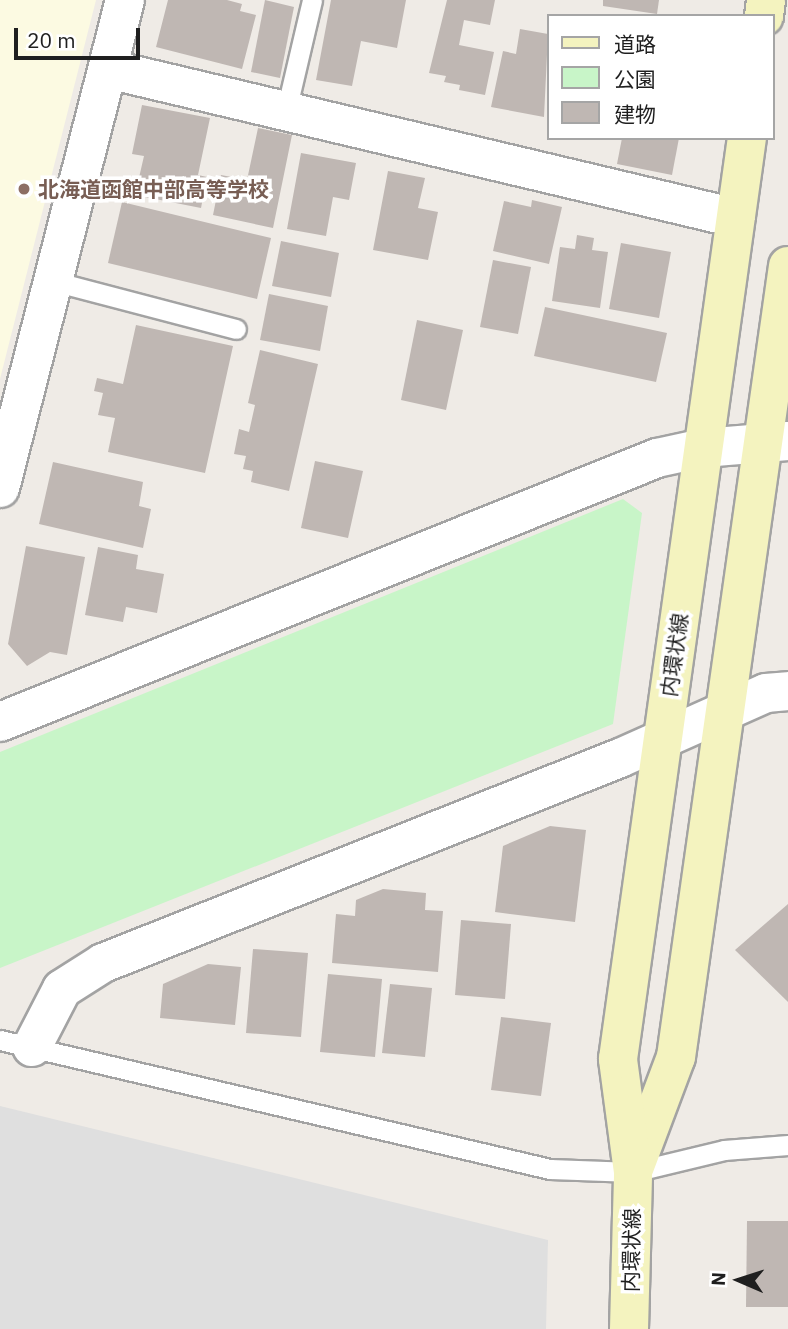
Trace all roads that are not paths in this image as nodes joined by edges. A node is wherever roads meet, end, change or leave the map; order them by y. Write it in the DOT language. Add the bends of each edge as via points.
graph roads {
  1 [pos="125,0"];
  2 [pos="312,0"];
  3 [pos="108,69"];
  4 [pos="286,111"];
  5 [pos="747,140"];
  6 [pos="736,218"];
  7 [pos="788,266"];
  8 [pos="54,281"];
  9 [pos="236,329"];
  10 [pos="776,442"];
  11 [pos="704,448"];
  12 [pos="5,451"];
  13 [pos="788,691"];
  14 [pos="724,715"];
  15 [pos="0,722"];
  16 [pos="662,741"];
  17 [pos="16,1043"];
  18 [pos="788,1145"];
  19 [pos="633,1172"];
  20 [pos="629,1329"];
  1 -- 3 [label="street"];
  2 -- 4 [label="lane"];
  3 -- 4 [label="street"];
  3 -- 8 [label="street"];
  4 -- 6 [label="street"];
  5 -- 6 [label="street, 内環状線"];
  6 -- 11 [label="street, 内環状線"];
  7 -- 10 [label="street, 内環状線"];
  8 -- 9 [label="lane"];
  8 -- 12 [label="street"];
  10 -- 11 [label="street"];
  10 -- 14 [label="street, 内環状線"];
  11 -- 15 [label="street" via="657,458"];
  11 -- 16 [label="street, 内環状線"];
  13 -- 14 [label="street" via="766,693"];
  14 -- 16 [label="street"];
  14 -- 19 [label="street, 内環状線" via="676,1057"];
  16 -- 17 [label="street" via="103,963 62,989"];
  16 -- 19 [label="street, 内環状線" via="618,1059"];
  17 -- 19 [label="lane" via="550,1169"];
  18 -- 19 [label="lane" via="724,1150"];
  19 -- 20 [label="street, 内環状線"];
}
